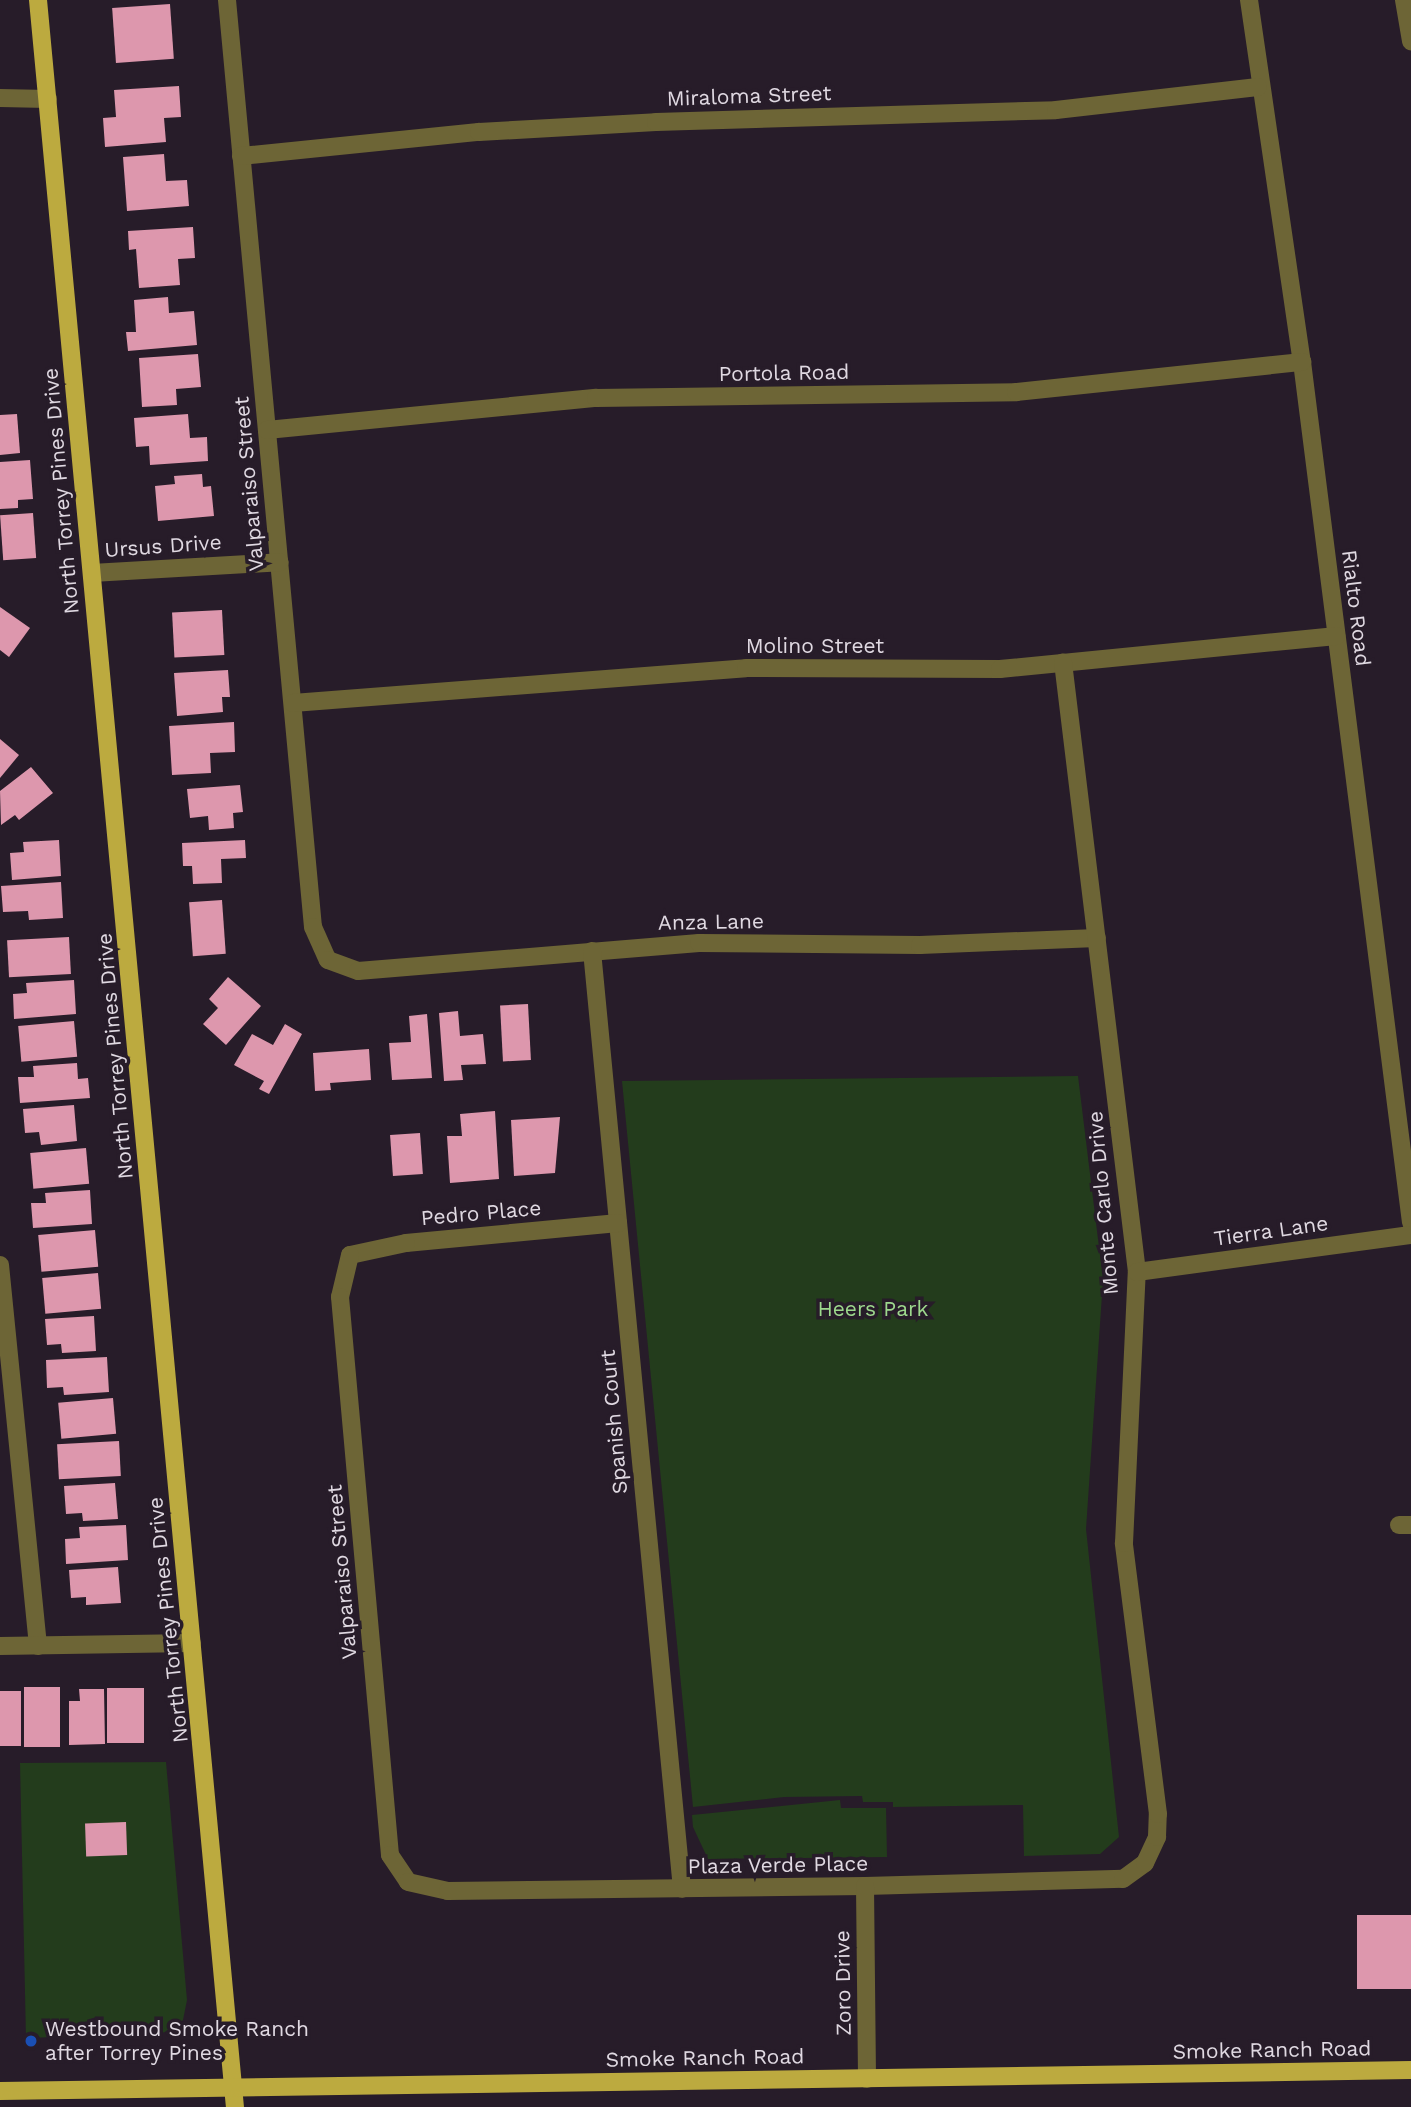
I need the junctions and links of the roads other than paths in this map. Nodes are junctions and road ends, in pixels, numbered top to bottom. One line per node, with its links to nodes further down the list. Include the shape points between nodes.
1 (38, 0): 8 (main road, North Torrey Pines Drive)
2 (227, 0): 9 (street, Valparaiso Street)
3 (1249, 0): 6 (street, Rialto Road)
4 (1404, 0): 5 (street)
5 (1411, 41)
6 (1258, 87): 9 (street, Miraloma Street, via 1056,110 602,125); 10 (street, Rialto Road)
7 (0, 98): 8 (street)
8 (48, 99): 13 (main road, North Torrey Pines Drive)
9 (242, 156): 11 (street, Valparaiso Street)
10 (1302, 362): 11 (street, Portola Road, via 1016,392 596,398); 14 (street, Rialto Road)
11 (267, 430): 12 (street, Valparaiso Street)
12 (279, 562): 13 (street, Ursus Drive); 16 (street, Valparaiso Street)
13 (92, 573): 26 (main road, North Torrey Pines Drive)
14 (1336, 635): 15 (street, Molino Street); 20 (street, Rialto Road)
15 (1063, 662): 16 (street, Molino Street, via 1000,669 746,668 592,676); 17 (street, Monte Carlo Drive)
16 (293, 703): 19 (street, Valparaiso Street, via 313,927)
17 (1097, 938): 18 (street, Anza Lane, via 920,945 699,943); 25 (street, Monte Carlo Drive)
18 (592, 951): 19 (street, Anza Lane, via 358,971); 21 (street, Spanish Court)
19 (328, 960)
20 (1411, 1222)
21 (618, 1223): 23 (street, Pedro Place, via 406,1243); 32 (street, Spanish Court)
22 (1411, 1235): 25 (street, Tierra Lane)
23 (350, 1255): 30 (street, Valparaiso Street, via 340,1297 386,1813 390,1855)
24 (0, 1265): 28 (street)
25 (1137, 1272): 29 (street, Monte Carlo Drive, via 1124,1543 1158,1814 1157,1837)
26 (192, 1643): 28 (street); 35 (main road, North Torrey Pines Drive)
27 (0, 1646): 28 (street)
28 (38, 1646)
29 (1145, 1863): 31 (street, Plaza Verde Place, via 1123,1879)
30 (408, 1882): 32 (street, Plaza Verde Place, via 448,1891)
31 (865, 1886): 32 (street, Plaza Verde Place); 34 (street, Zoro Drive)
32 (682, 1889)
33 (1411, 2070): 34 (main road, Smoke Ranch Road)
34 (867, 2079): 35 (main road, Smoke Ranch Road)
35 (234, 2087): 36 (main road, Smoke Ranch Road); 37 (main road, North Torrey Pines Drive)
36 (0, 2091)
37 (235, 2107)

